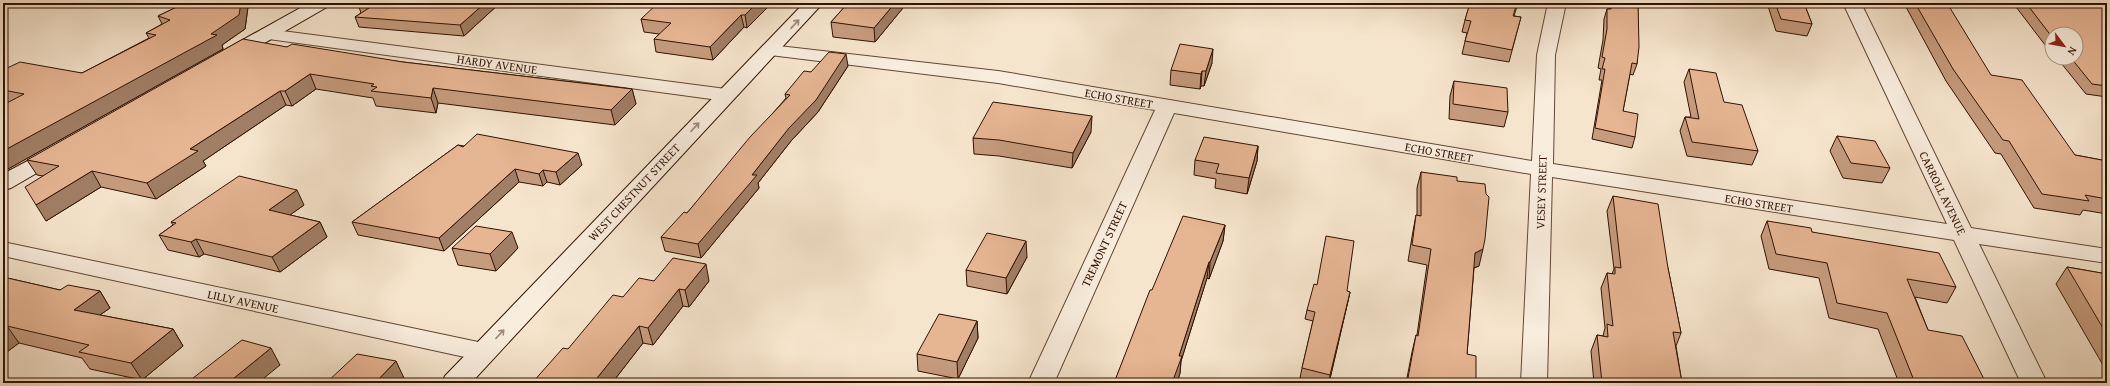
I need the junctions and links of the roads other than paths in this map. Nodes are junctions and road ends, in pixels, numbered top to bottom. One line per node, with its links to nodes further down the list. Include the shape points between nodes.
1 (320, 3): 5 (street)
2 (814, 3): 6 (street, WEST CHESTNUT STREET, one-way to 2)
3 (1557, 3): 11 (street, VESEY STREET, via 1546,56)
4 (1852, 3): 13 (street, CARROLL AVENUE)
5 (268, 34): 7 (street); 8 (street, HARDY AVENUE)
6 (770, 50): 8 (street, WEST CHESTNUT STREET); 9 (street, ECHO STREET, via 998,77)
7 (212, 65)
8 (726, 95): 16 (street, WEST CHESTNUT STREET, one-way to 8)
9 (1167, 106): 11 (street, ECHO STREET); 18 (street, TREMONT STREET)
10 (73, 144): 12 (street)
11 (1541, 169): 13 (street, ECHO STREET); 19 (street, VESEY STREET)
12 (3, 183)
13 (1963, 234): 15 (street, ECHO STREET); 20 (street, CARROLL AVENUE)
14 (3, 249): 16 (street, LILLY AVENUE)
15 (2107, 256)
16 (483, 352): 17 (street, WEST CHESTNUT STREET)
17 (455, 383)
18 (1041, 383)
19 (1534, 383)
20 (2034, 383)

